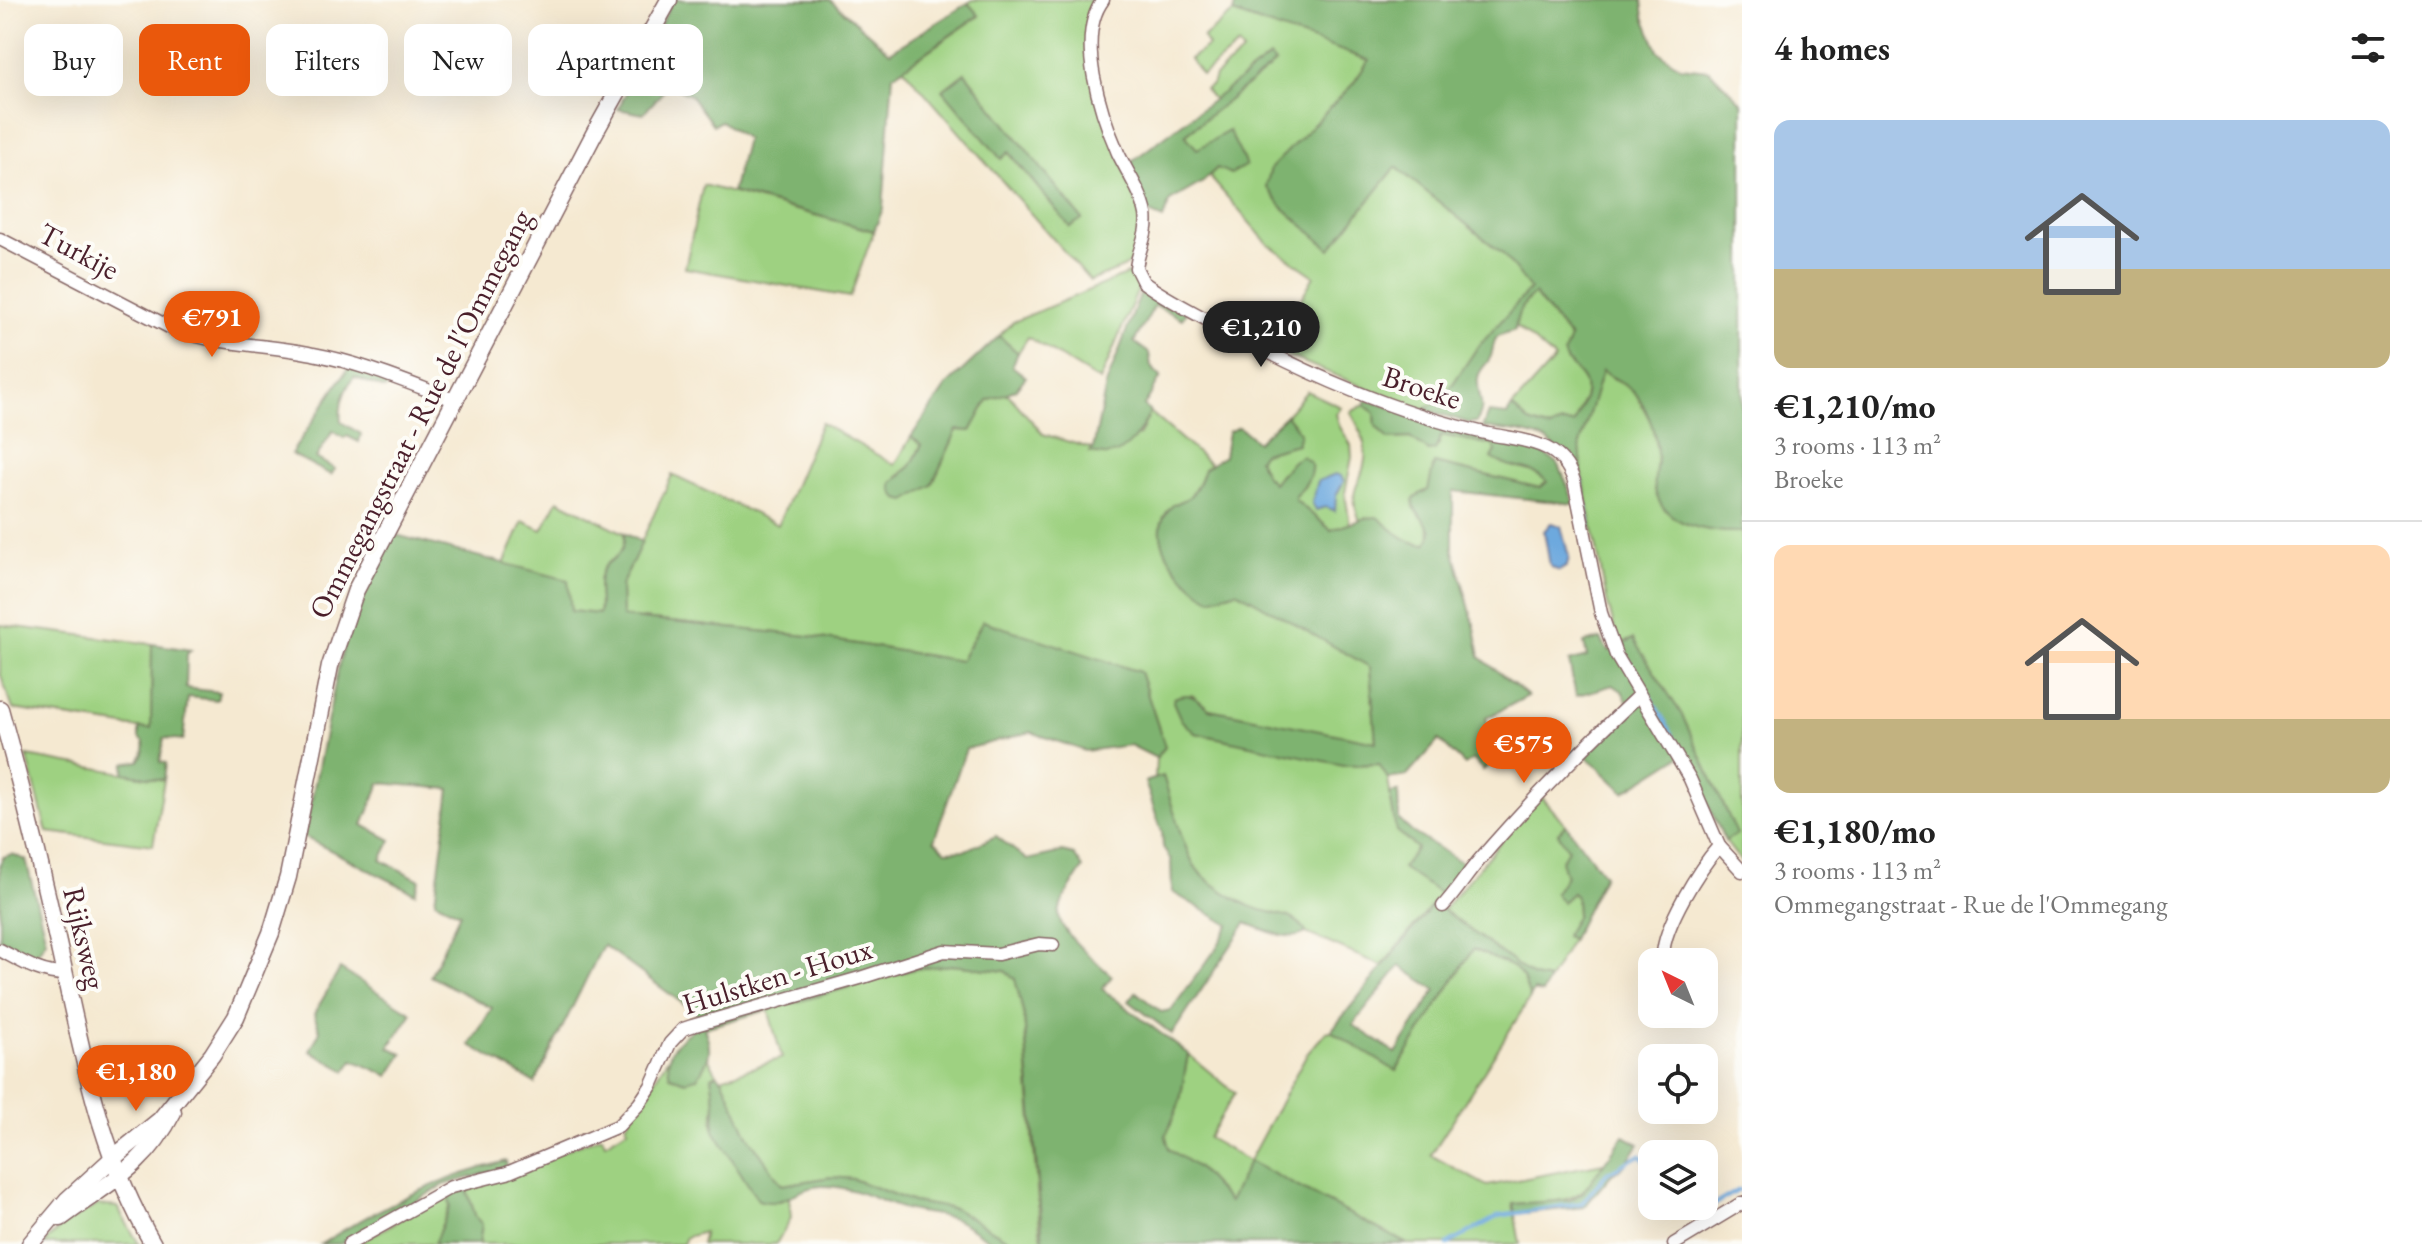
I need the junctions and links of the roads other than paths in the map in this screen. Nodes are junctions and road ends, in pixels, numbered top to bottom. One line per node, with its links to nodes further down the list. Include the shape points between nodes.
1 (669, 0): 4 (main road, Ommegangstraat - Rue de l'Ommegang)
2 (1103, 0): 5 (street, Broeke, via 1091,26 1092,56 1102,113 1145,210 1146,232 1136,268 1143,282 1281,360 1326,379 1394,407 1540,444 1558,455 1574,481 1608,634)
3 (0, 239): 4 (street, Turkije, via 203,340 324,356)
4 (454, 400): 14 (main road, Ommegangstraat - Rue de l'Ommegang, via 341,628 293,856 271,933 230,1026)
5 (1639, 695): 7 (street, Broeke, via 1690,779); 9 (street, via 1573,757)
6 (0, 709): 13 (main road, Rijksweg)
7 (1719, 846): 8 (street, Broeke); 11 (street, via 1701,866)
8 (1742, 871)
9 (1443, 906)
10 (1053, 945): 20 (street, Hulstken - Houx, via 998,954 944,951 683,1029 670,1043 639,1104 618,1126 507,1173 451,1187)
11 (1663, 948)
12 (0, 950): 13 (street, via 36,969)
13 (65, 974): 15 (main road, Rijksweg, via 103,1136)
14 (183, 1092): 15 (main road, Ommegangstraat - Rue de l'Ommegang, via 160,1120); 16 (main road, Ommegangstraat - Rue de l'Ommegang, via 161,1134)
15 (113, 1158): 16 (main road, Rijksweg); 18 (main road, Ommegangstraat - Rue de l'Ommegang)
16 (120, 1178): 18 (main road, Ommegangstraat - Rue de l'Ommegang); 19 (main road, Rijksweg)
17 (1742, 1203): 21 (street)
18 (33, 1240)
19 (153, 1244)
20 (349, 1244)
21 (1674, 1244)

